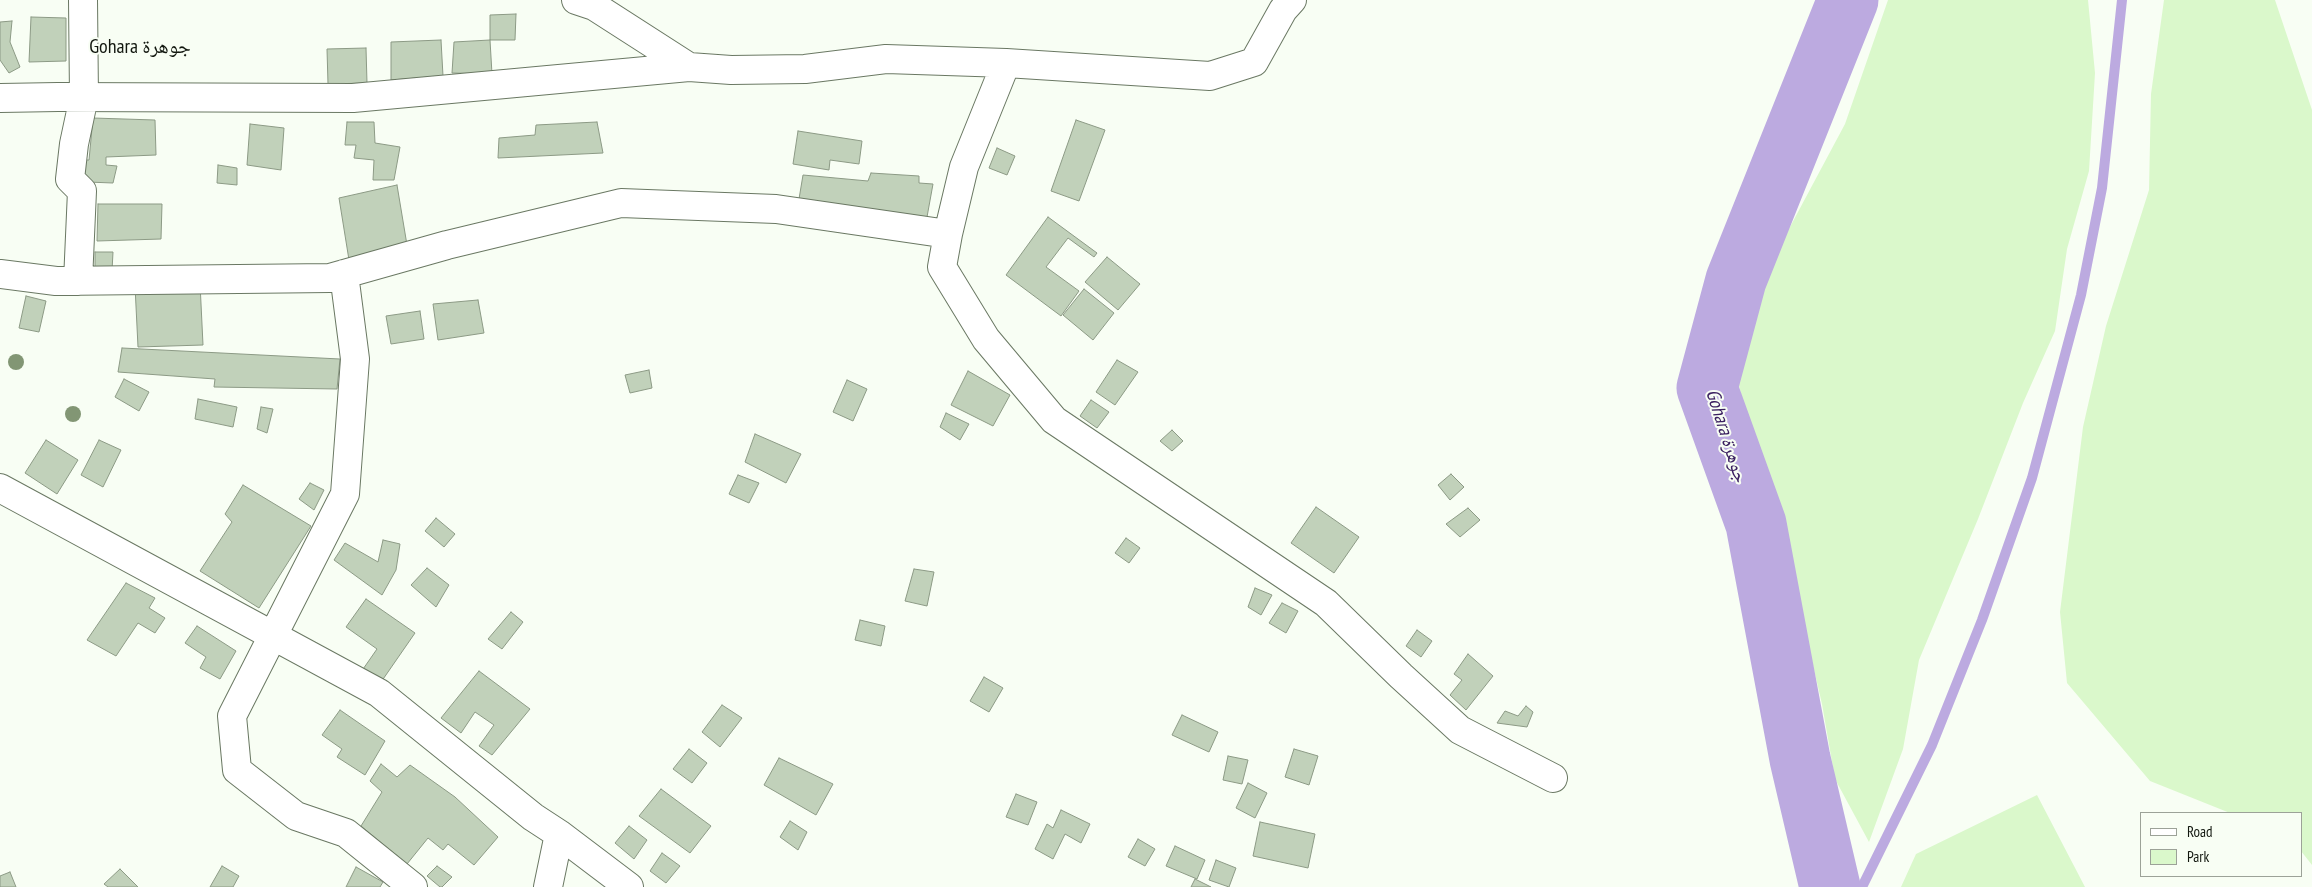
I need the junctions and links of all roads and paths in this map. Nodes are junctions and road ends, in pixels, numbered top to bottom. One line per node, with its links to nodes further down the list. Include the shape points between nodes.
1 (83, 0): 6 (street)
2 (576, 0): 5 (street, via 594,6)
3 (1292, 0): 4 (street, via 1254,62 1210,76)
4 (1006, 62): 5 (street, via 886,59 805,70); 8 (street, via 964,166)
5 (689, 67): 6 (street, via 353,98)
6 (84, 97): 7 (street); 11 (street, via 70,179 82,191)
7 (0, 98)
8 (948, 234): 10 (street, via 776,209 621,203 447,245); 14 (street, via 942,267 986,339 1054,420 1326,602 1460,730)
9 (0, 274): 11 (street)
10 (344, 274): 11 (street, via 330,278); 13 (street, via 355,359 345,494)
11 (78, 281)
12 (0, 488): 13 (street)
13 (273, 636): 15 (street, via 379,693 533,817); 16 (street, via 232,716 237,770 296,816 346,832)
14 (1553, 778)
15 (559, 834): 17 (street); 18 (street)
16 (413, 887)
17 (548, 887)
18 (629, 887)

